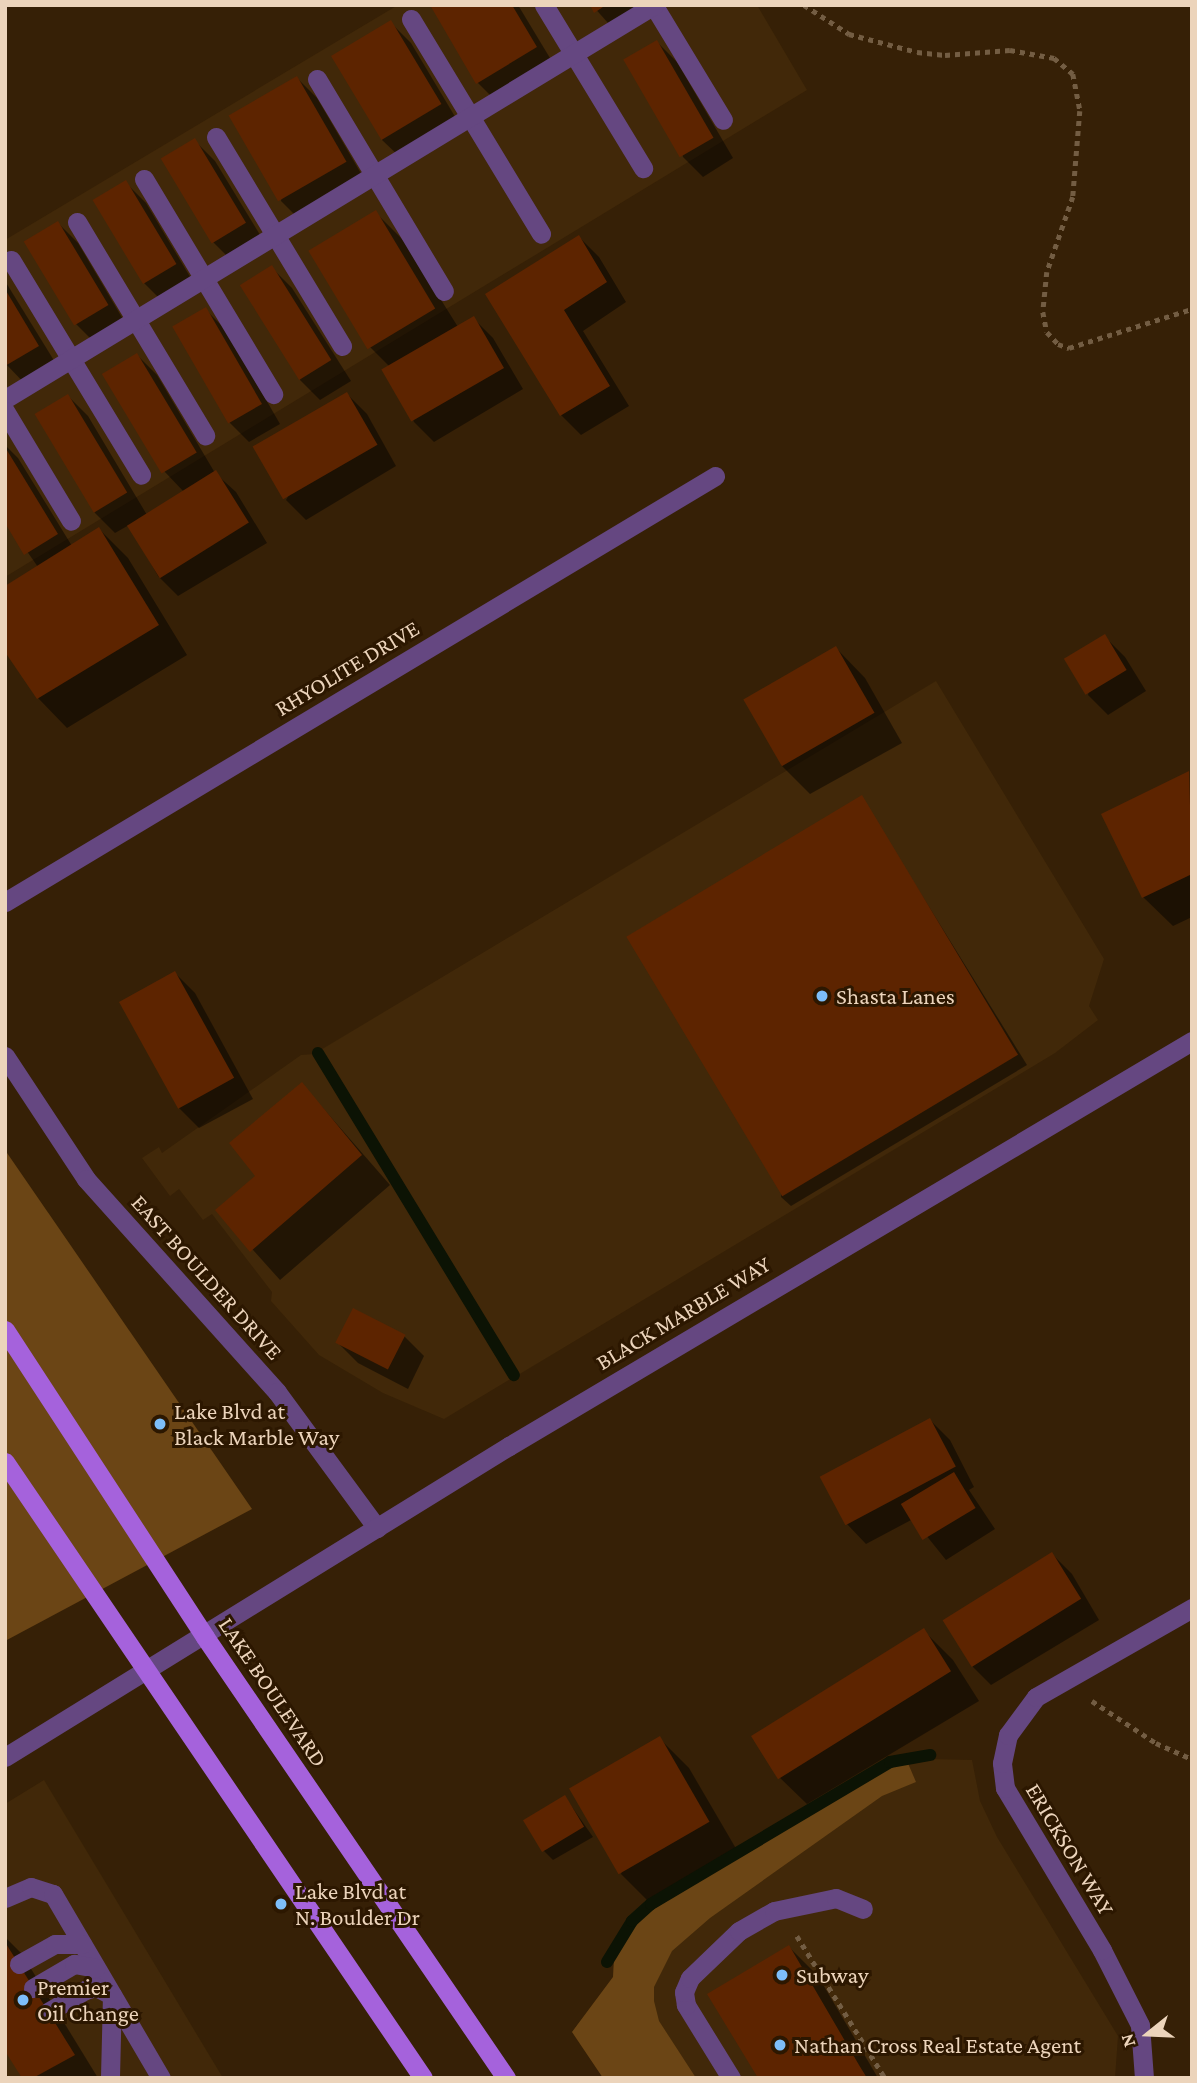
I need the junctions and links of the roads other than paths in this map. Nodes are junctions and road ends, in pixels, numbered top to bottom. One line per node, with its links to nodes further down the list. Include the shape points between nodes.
1 (544, 5): 4 (street)
2 (654, 5): 4 (street); 7 (street)
3 (411, 19): 6 (street)
4 (573, 55): 6 (street); 9 (street)
5 (317, 79): 10 (street)
6 (470, 117): 10 (street); 13 (street)
7 (723, 120)
8 (216, 137): 14 (street)
9 (643, 169)
10 (374, 175): 14 (street); 17 (street)
11 (144, 179): 16 (street)
12 (76, 222): 18 (street)
13 (541, 234)
14 (275, 236): 16 (street); 19 (street)
15 (11, 260): 20 (street)
16 (204, 279): 18 (street); 21 (street)
17 (444, 291)
18 (135, 320): 20 (street); 24 (street)
19 (342, 346)
20 (71, 359): 22 (street); 25 (street)
21 (273, 394)
22 (5, 399)
23 (5, 411): 27 (street)
24 (205, 435)
25 (141, 475)
26 (715, 476): 28 (street, RHYOLITE DRIVE)
27 (71, 521)
28 (5, 902)
29 (1192, 1041): 33 (street, BLACK MARBLE WAY)
30 (5, 1056): 33 (street, EAST BOULDER DRIVE, via 86,1179 277,1392)
31 (5, 1330): 35 (main road, LAKE BOULEVARD)
32 (5, 1462): 36 (main road)
33 (377, 1528): 35 (street, BLACK MARBLE WAY)
34 (1192, 1608): 51 (street, ERICKSON WAY, via 1036,1697 1016,1721 1004,1749 1005,1788 1140,2025)
35 (205, 1637): 36 (street, BLACK MARBLE WAY); 49 (main road, LAKE BOULEVARD)
36 (145, 1674): 37 (street, BLACK MARBLE WAY); 48 (main road)
37 (5, 1757)
38 (5, 1898): 40 (street, via 31,1887 53,1894)
39 (863, 1909): 50 (street, via 836,1898 774,1911 738,1931 690,1978 684,1992 686,2005)
40 (82, 1944): 41 (street, via 55,1944); 42 (street)
41 (19, 1964)
42 (96, 1968): 43 (street, via 74,1964); 44 (street)
43 (33, 1988)
44 (112, 1995): 45 (street, via 96,1987); 46 (street); 47 (street)
45 (48, 2011)
46 (110, 2078)
47 (161, 2078)
48 (423, 2078)
49 (506, 2078)
50 (731, 2078)
51 (1144, 2078)

